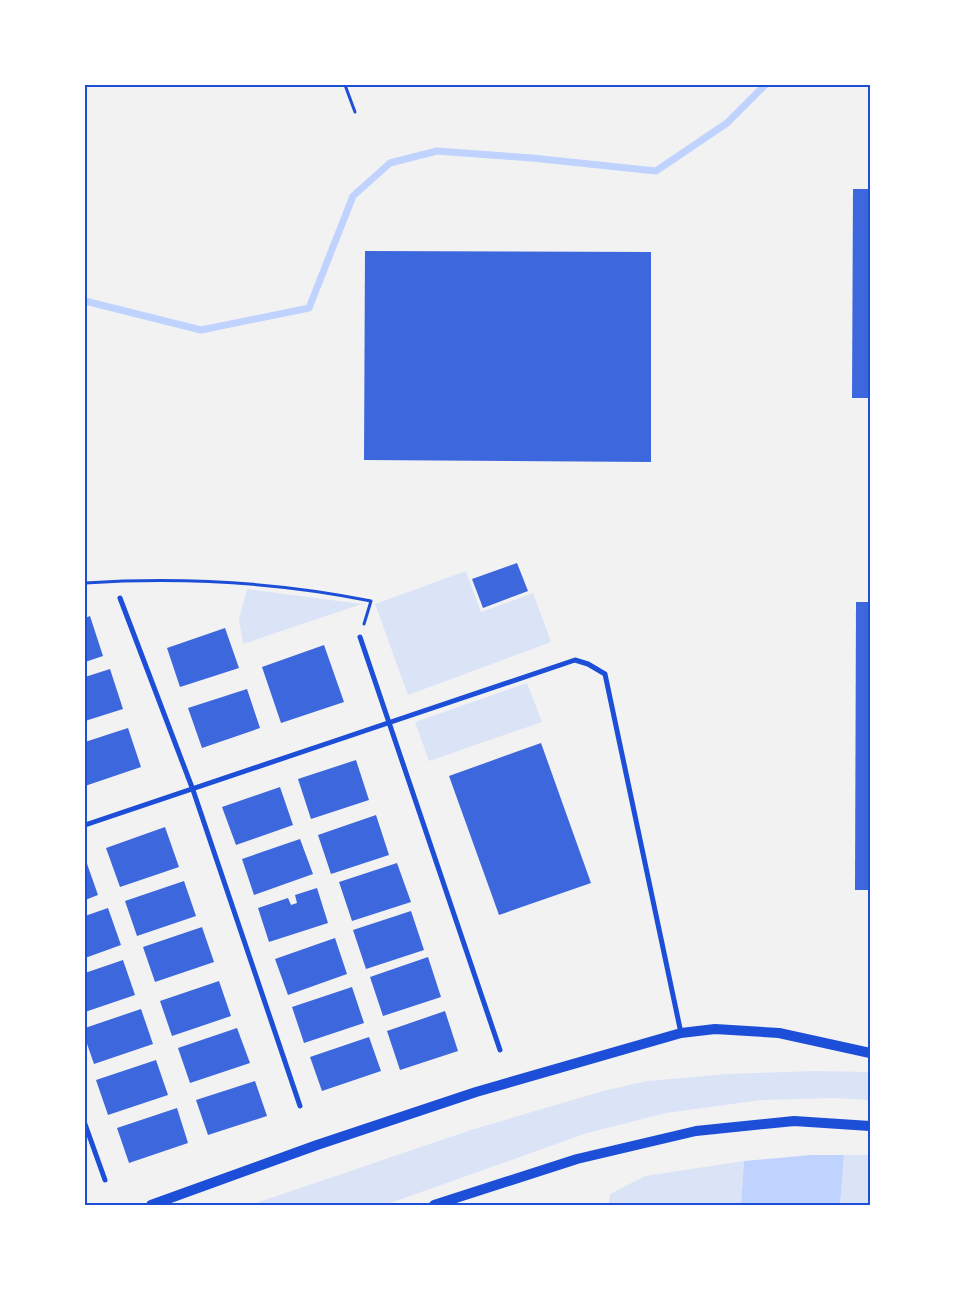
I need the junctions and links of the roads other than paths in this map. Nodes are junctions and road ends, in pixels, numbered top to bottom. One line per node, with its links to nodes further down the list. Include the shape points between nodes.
1 (120, 598): 4 (street)
2 (360, 637): 3 (street)
3 (389, 722): 4 (street); 6 (street, via 575,660 604,674); 7 (street)
4 (193, 790): 5 (street); 9 (street)
5 (85, 825)
6 (681, 1032): 8 (main road, via 716,1029 779,1033); 13 (main road, via 476,1092)
7 (500, 1050)
8 (870, 1052)
9 (300, 1106)
10 (85, 1124): 12 (street)
11 (870, 1126): 14 (main road, via 794,1121 696,1131 578,1160)
12 (105, 1180)
13 (151, 1205)
14 (434, 1205)

